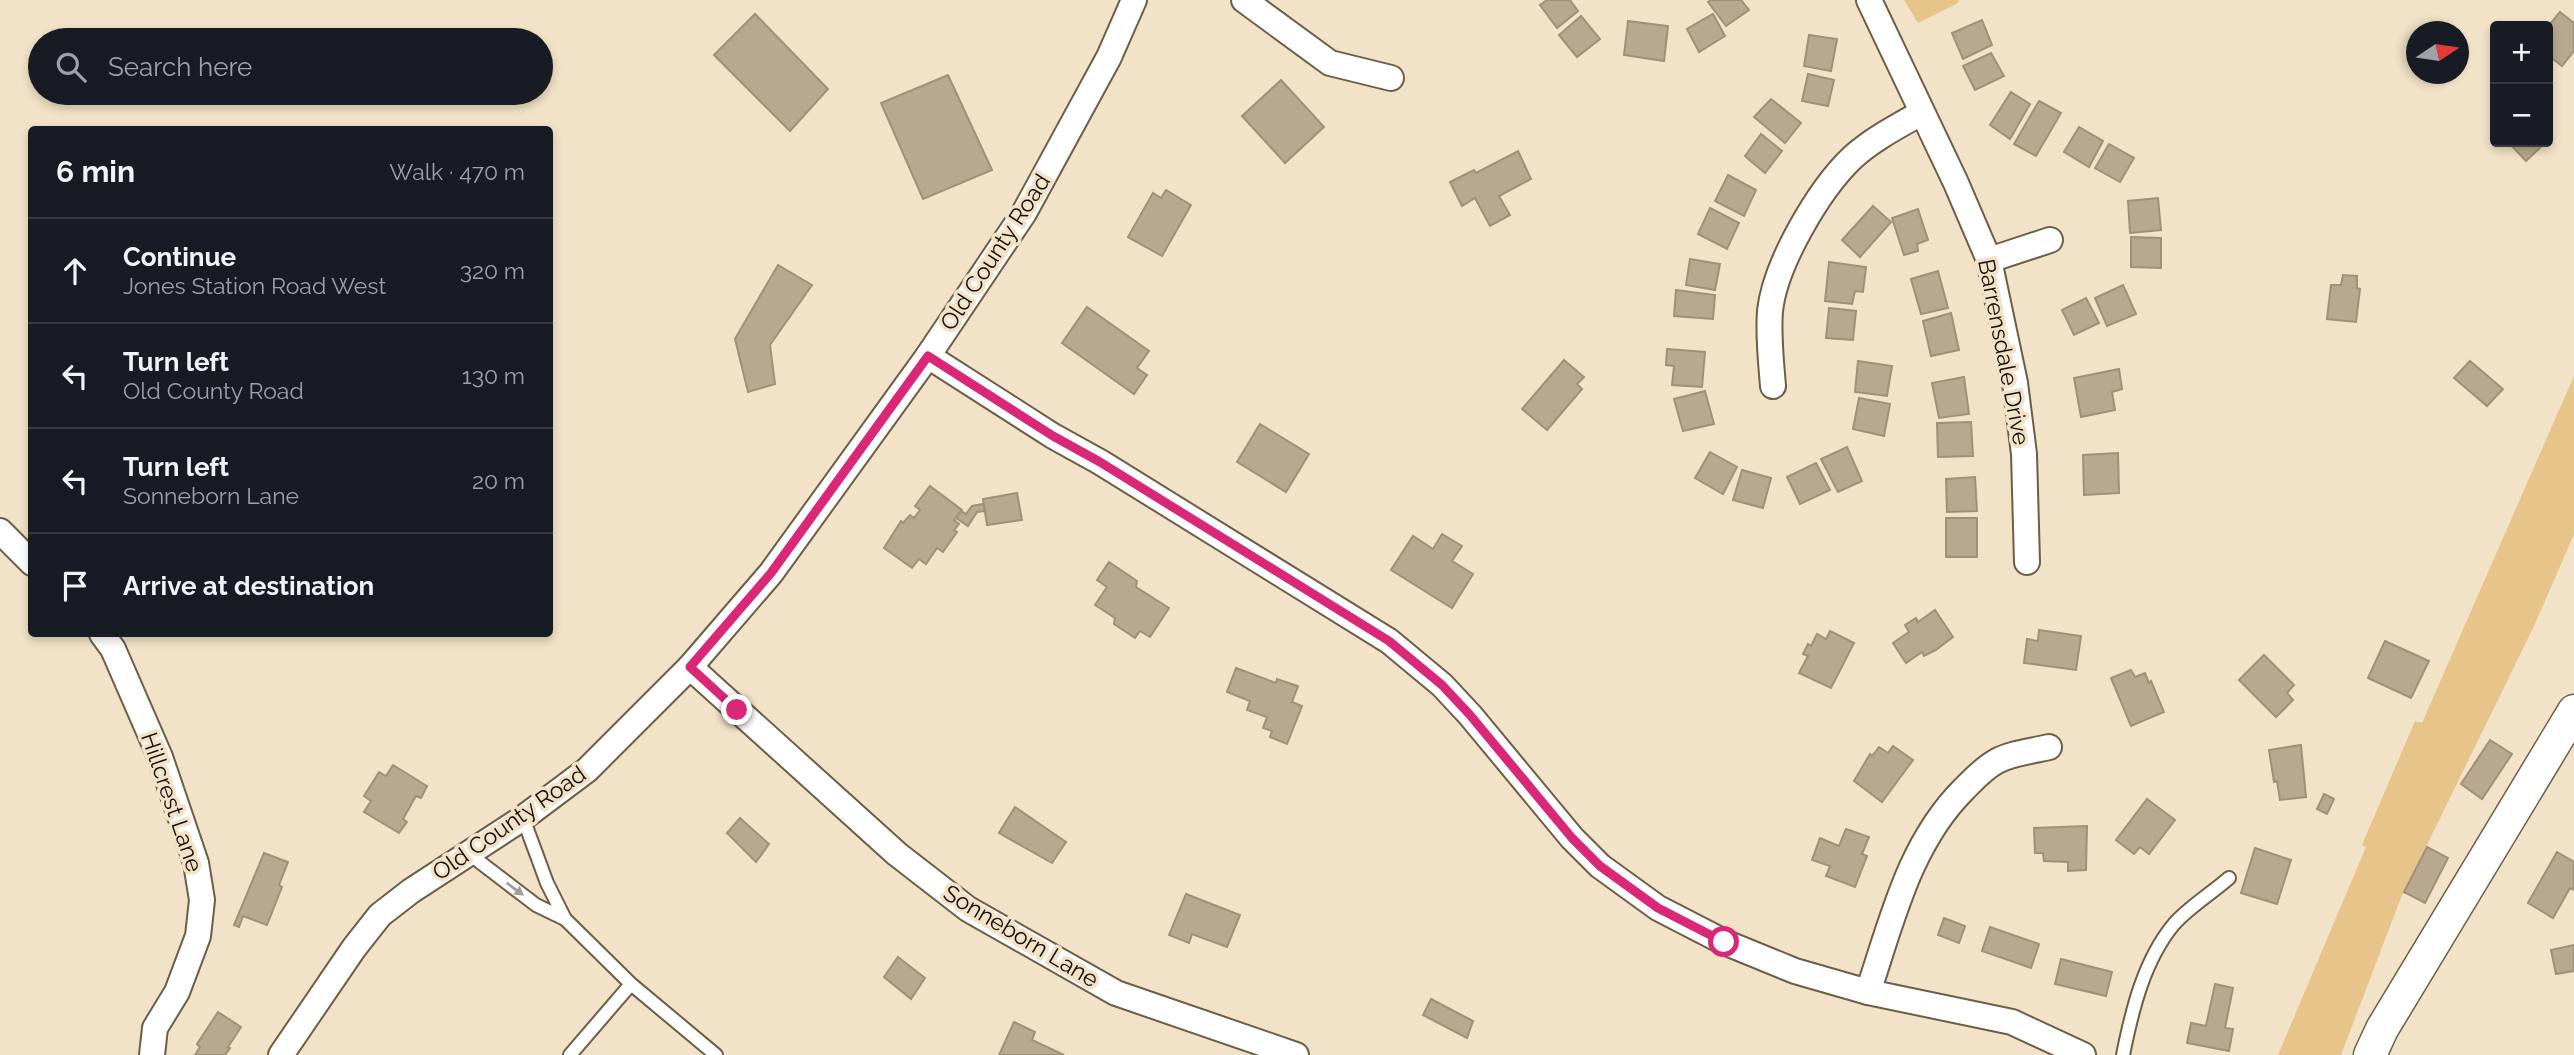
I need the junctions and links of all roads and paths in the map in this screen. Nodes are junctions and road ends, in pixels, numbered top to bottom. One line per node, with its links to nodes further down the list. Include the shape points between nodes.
1 (1134, 0): 8 (street, Old County Road, via 1109,57 1024,213)
2 (1244, 0): 4 (street, via 1330,62)
3 (1869, 0): 5 (street, Barrensdale Drive)
4 (1391, 78)
5 (1921, 113): 7 (street, Barrensdale Drive); 9 (street, via 1853,157 1792,243 1771,309)
6 (2050, 240): 7 (street)
7 (1989, 260): 12 (street, Barrensdale Drive, via 2015,383 2024,454)
8 (928, 356): 14 (street, Old County Road, via 771,573); 22 (street, via 1389,641 1442,685 1600,866 1658,908 1795,971)
9 (1773, 386)
10 (0, 531): 11 (street)
11 (28, 559)
12 (2027, 562)
13 (104, 637): 23 (street, Hillcrest Lane, via 160,757 196,863 202,900 198,936 177,992 155,1028)
14 (690, 667): 17 (street, Old County Road, via 587,769); 27 (street, Sonneborn Lane, via 897,854 968,909 1116,993)
15 (2574, 711): 30 (street)
16 (2049, 747): 22 (street, via 1999,760 1955,798 1924,840 1895,906)
17 (523, 818): 18 (street, Old County Road); 20 (lane)
18 (468, 853): 20 (lane, one-way to 20, via 537,905); 24 (street, Old County Road, via 380,915)
19 (2229, 878): 29 (lane, via 2175,922 2158,947 2134,1005)
20 (565, 919): 21 (lane)
21 (631, 984): 25 (lane); 26 (lane)
22 (1868, 992): 28 (street, via 2012,1022)
23 (152, 1055)
24 (281, 1055)
25 (570, 1055)
26 (716, 1055)
27 (1296, 1055)
28 (2083, 1055)
29 (2123, 1055)
30 (2370, 1055)

